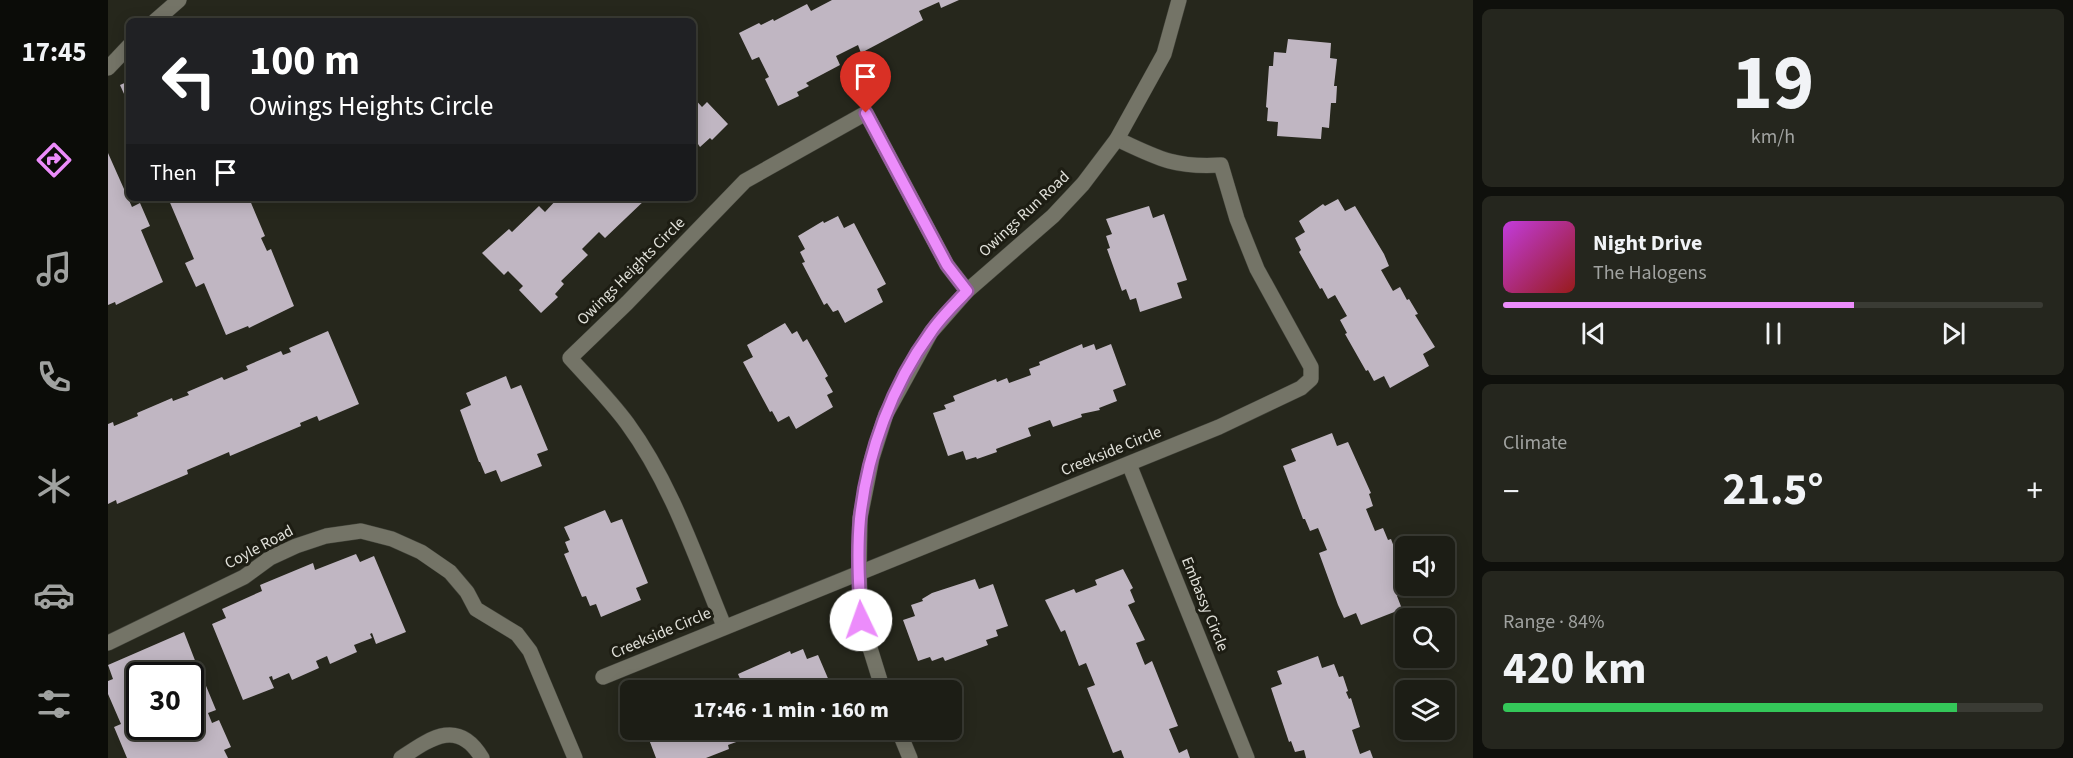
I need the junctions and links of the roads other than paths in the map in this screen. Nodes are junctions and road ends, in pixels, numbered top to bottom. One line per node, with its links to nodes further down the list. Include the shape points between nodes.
1 (179, 0): 3 (street)
2 (1179, 0): 6 (street, Owings Run Road, via 1164,54)
3 (158, 18)
4 (126, 49): 5 (street)
5 (108, 68)
6 (1117, 139): 7 (street, Owings Run Road, via 1053,216); 8 (street, Creekside Circle, via 1159,159 1193,167 1221,165 1257,269 1311,368 1311,379 1301,388)
7 (967, 291): 9 (street, Owings Run Road, via 931,332 886,414 860,518); 10 (street, Owings Heights Circle, via 947,265 866,113 745,180 570,358 627,423 650,460 672,501)
8 (1129, 464): 9 (street, Creekside Circle); 19 (street, Embassy Circle)
9 (859, 573): 10 (street, Creekside Circle); 13 (street, Owings Run Road, via 861,620)
10 (724, 626): 12 (street, Creekside Circle)
11 (108, 643): 17 (street, Coyle Road, via 244,577 270,558 296,546 361,531 392,539 431,559 450,572 476,609 517,634 534,660)
12 (603, 677)
13 (880, 680)
14 (903, 740): 18 (street)
15 (401, 758): 16 (street, via 429,739 450,734 470,743)
16 (482, 758)
17 (575, 758)
18 (910, 758)
19 (1246, 758)

